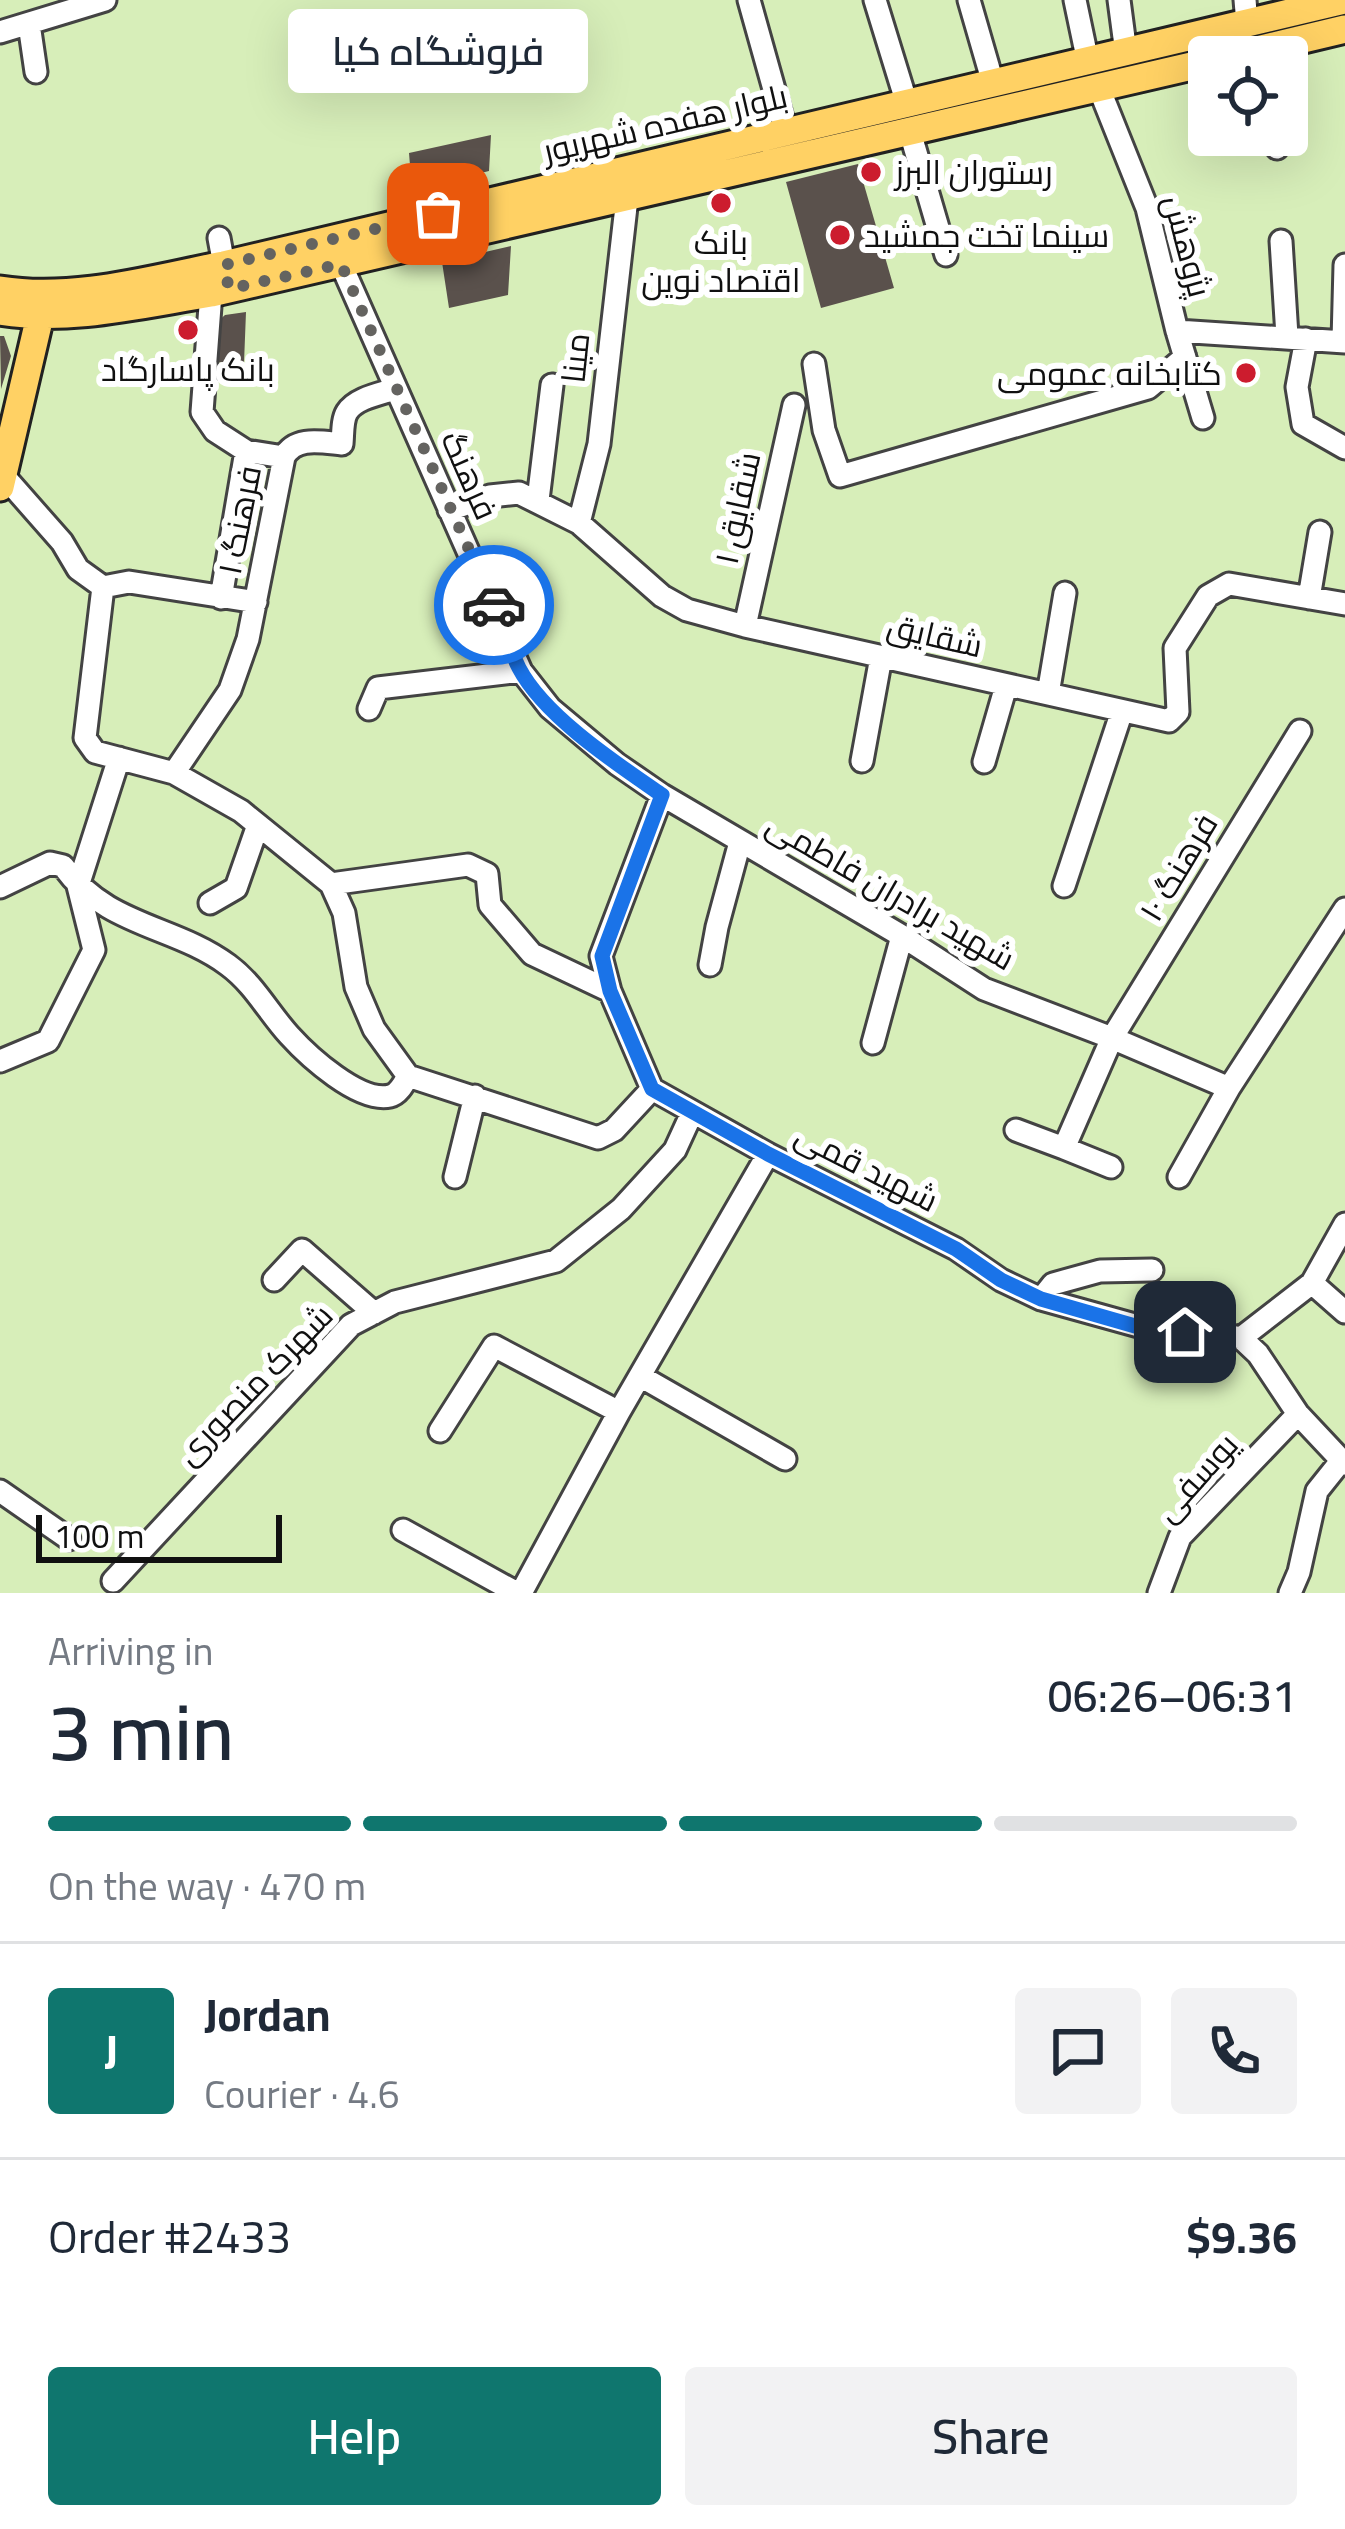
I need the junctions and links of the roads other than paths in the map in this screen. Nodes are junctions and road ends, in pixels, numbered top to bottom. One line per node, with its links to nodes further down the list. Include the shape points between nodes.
1 (105, 0): 9 (street)
2 (749, 0): 19 (street)
3 (875, 0): 18 (street)
4 (969, 0): 17 (street)
5 (1076, 0): 16 (street, پژوهش)
6 (1119, 0): 13 (street)
7 (1344, 0): 8 (main road, بلوار هفده شهریور)
8 (1246, 12): 13 (main road, بلوار هفده شهریور)
9 (29, 24): 11 (street); 15 (street)
10 (1345, 28): 12 (main road)
11 (0, 32)
12 (1308, 39)
13 (1126, 52): 16 (main road, بلوار هفده شهریور)
14 (1188, 64): 16 (main road, بلوار هفده شهریور)
15 (36, 72)
16 (1094, 75): 17 (main road, بلوار هفده شهریور); 18 (main road, بلوار هفده شهریور); 29 (street, پژوهش, via 1147,208)
17 (993, 83): 18 (main road, بلوار هفده شهریور)
18 (908, 118): 19 (main road, بلوار هفده شهریور); 20 (main road, بلوار هفده شهریور); 22 (street)
19 (786, 132): 25 (main road, بلوار هفده شهریور)
20 (627, 198): 23 (main road, بلوار هفده شهریور); 44 (street, مینا, via 599,444)
21 (1281, 241): 30 (street)
22 (946, 255)
23 (341, 264): 25 (main road, بلوار هفده شهریور); 35 (street, فرهنگ)
24 (1345, 265): 31 (street)
25 (221, 271): 26 (main road, بلوار هفده شهریور, via 45,294); 28 (main road, بلوار هفده شهریور, via 91,312); 39 (street, via 202,412)
26 (0, 290)
27 (0, 311): 28 (main road, بلوار هفده شهریور)
28 (40, 316): 41 (main road)
29 (1177, 331): 30 (street, پژوهش); 32 (street)
30 (1296, 337): 31 (street, پژوهش); 38 (street, via 1303,424)
31 (1344, 342)
32 (1185, 357): 33 (street, via 1148,388 840,476); 37 (street)
33 (814, 364)
34 (552, 385): 42 (street)
35 (395, 389): 40 (street, فرهنگ ۱, via 348,409 342,444 299,442); 43 (street, فرهنگ)
36 (794, 405): 52 (street, شقایق ۱)
37 (1203, 418)
38 (1345, 448)
39 (247, 451): 40 (street); 48 (street)
40 (284, 457): 50 (street, فرهنگ ۱)
41 (2, 481): 46 (street)
42 (538, 500): 43 (street, شقایق, via 505,494); 44 (street, شقایق)
43 (449, 510): 54 (street, فرهنگ)
44 (579, 524): 52 (street, شقایق, via 662,596)
45 (1321, 532): 49 (street)
46 (103, 587): 48 (street, via 129,582); 60 (street, via 85,738 95,752)
47 (1065, 593): 56 (street)
48 (221, 598): 50 (street)
49 (1310, 598): 51 (street, شقایق); 58 (street, شقایق, via 1228,584 1208,596 1175,648 1178,712 1169,721)
50 (256, 602): 63 (street, فرهنگ ۱, via 230,690)
51 (1345, 604)
52 (745, 626): 53 (street, شقایق)
53 (881, 657): 55 (street, شقایق); 61 (street)
54 (520, 671): 57 (street, via 378,688); 64 (street, فرهنگ, via 550,708)
55 (1006, 686): 56 (street, شقایق); 62 (street)
56 (1048, 694): 58 (street, شقایق)
57 (369, 709)
58 (1122, 711): 69 (street)
59 (1300, 731): 76 (street, فرهنگ ۱۰)
60 (118, 758): 63 (street); 68 (street)
61 (862, 761)
62 (984, 762)
63 (174, 773): 65 (street)
64 (662, 795): 66 (street, شهید برادران فاطمی); 75 (street, via 602,956)
65 (258, 825): 67 (street); 71 (street, via 236,888)
66 (740, 842): 73 (street, شهید برادران فاطمی); 74 (street)
67 (331, 884): 75 (street, via 468,865 488,874 490,905 532,954); 79 (street, via 356,988)
68 (78, 886): 70 (street, via 50,863); 78 (street, via 94,950 48,1041); 79 (street, via 229,966 346,1084 389,1096)
69 (1064, 886)
70 (2, 891)
71 (210, 902)
72 (1345, 909): 80 (street)
73 (902, 936): 76 (street, شهید برادران فاطمی, via 984,989); 77 (street)
74 (710, 965)
75 (610, 991): 81 (street)
76 (1112, 1038): 80 (street, شهید برادران فاطمی); 85 (street, فرهنگ ۱۰)
77 (873, 1043)
78 (0, 1061)
79 (408, 1076): 82 (street)
80 (1229, 1088): 89 (street)
81 (652, 1089): 82 (street, via 598,1138); 83 (street, شهید قمی)
82 (475, 1096): 88 (street)
83 (692, 1114): 86 (street, شهید قمی); 96 (street, شهرک منصوری, via 675,1150 621,1209 556,1261)
84 (1016, 1130): 85 (street)
85 (1064, 1148): 87 (street)
86 (768, 1154): 94 (street, شهید قمی); 98 (street)
87 (1111, 1167)
88 (455, 1177)
89 (1179, 1177)
90 (1345, 1225): 93 (street)
91 (1153, 1270): 94 (street, via 1100,1270 1053,1284)
92 (274, 1280): 96 (street, via 302,1250)
93 (1312, 1283): 95 (street); 97 (street)
94 (1041, 1299): 97 (street, شهید قمی, via 1142,1328)
95 (1345, 1312)
96 (374, 1313): 107 (street, شهرک منصوری, via 351,1325)
97 (1241, 1338): 100 (street)
98 (640, 1376): 99 (street); 102 (street)
99 (619, 1412): 101 (street, via 494,1346); 108 (street)
100 (1298, 1414): 103 (street); 109 (street, یوسفی, via 1180,1537)
101 (440, 1430)
102 (785, 1460)
103 (1343, 1462): 110 (street, via 1317,1491)
104 (0, 1491): 106 (street)
105 (404, 1530): 108 (street)
106 (69, 1539)
107 (112, 1580)
108 (519, 1593)
109 (1159, 1593)
110 (1290, 1593)

